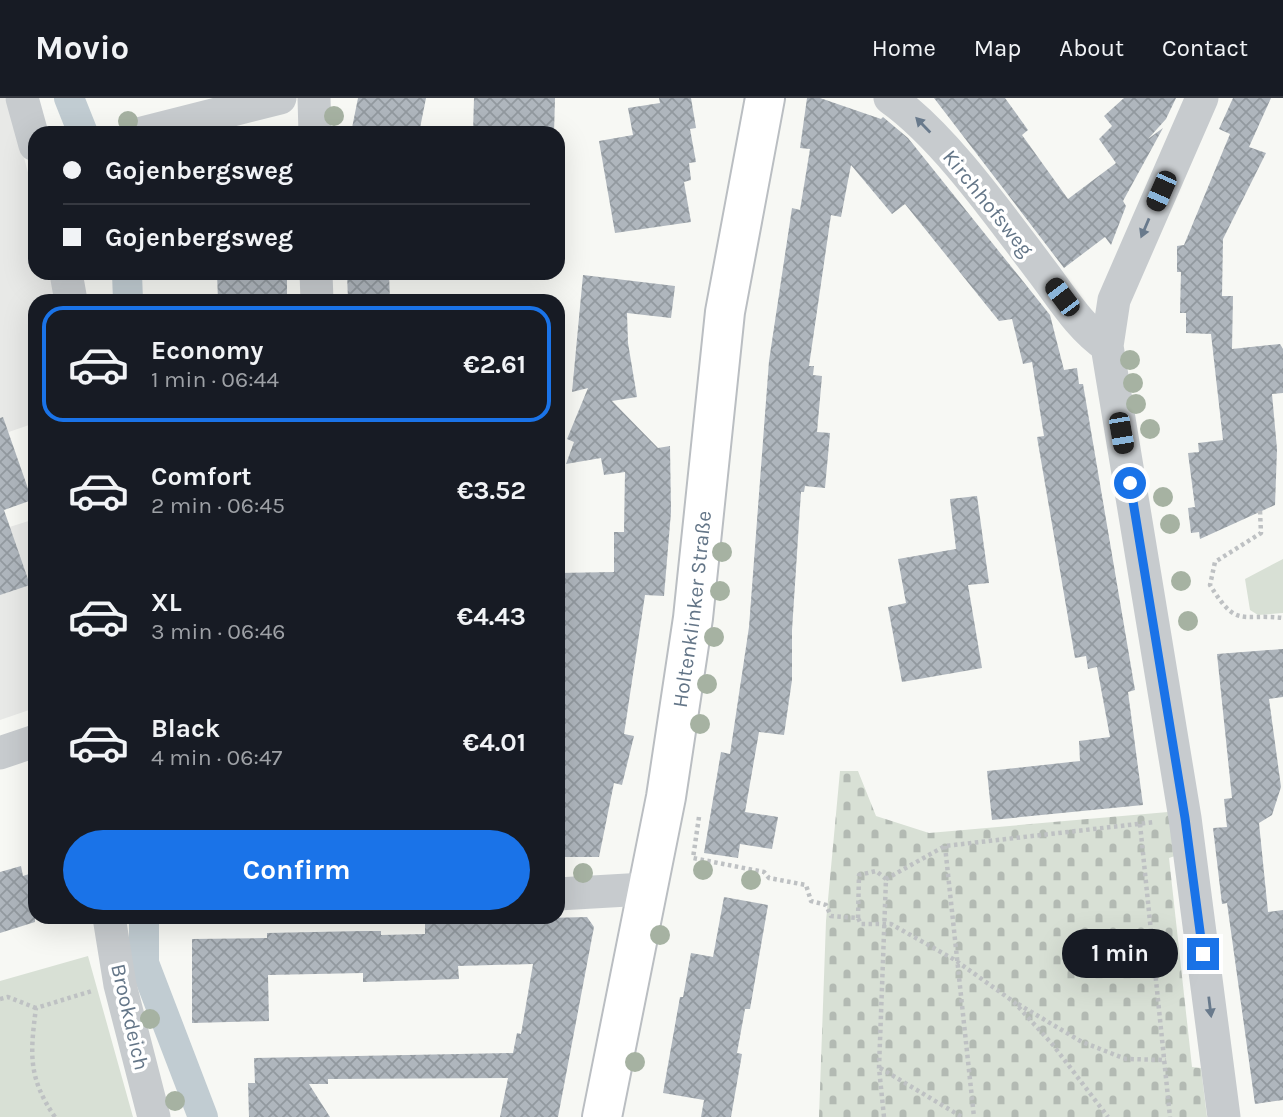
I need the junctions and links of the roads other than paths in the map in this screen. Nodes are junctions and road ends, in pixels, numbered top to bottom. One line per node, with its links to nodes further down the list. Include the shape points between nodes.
1 (22, 98): 7 (street)
2 (280, 98): 8 (street)
3 (314, 98): 9 (street)
4 (765, 98): 13 (main road, Holtenklinker Straße, via 725,312 693,618 666,797)
5 (890, 98): 10 (street, Kirchhofsweg, one-way to 5, via 1078,320 934,137)
6 (1202, 98): 10 (street, one-way to 10, via 1114,300)
7 (30, 126)
8 (170, 126)
9 (315, 126)
10 (1107, 345): 18 (street, one-way to 18, via 1185,818)
11 (28, 743): 12 (street)
12 (0, 753)
13 (645, 888): 14 (street); 17 (main road, Holtenklinker Straße)
14 (565, 894)
15 (109, 924): 16 (street, Brookdeich)
16 (154, 1117)
17 (602, 1117)
18 (1224, 1117)

